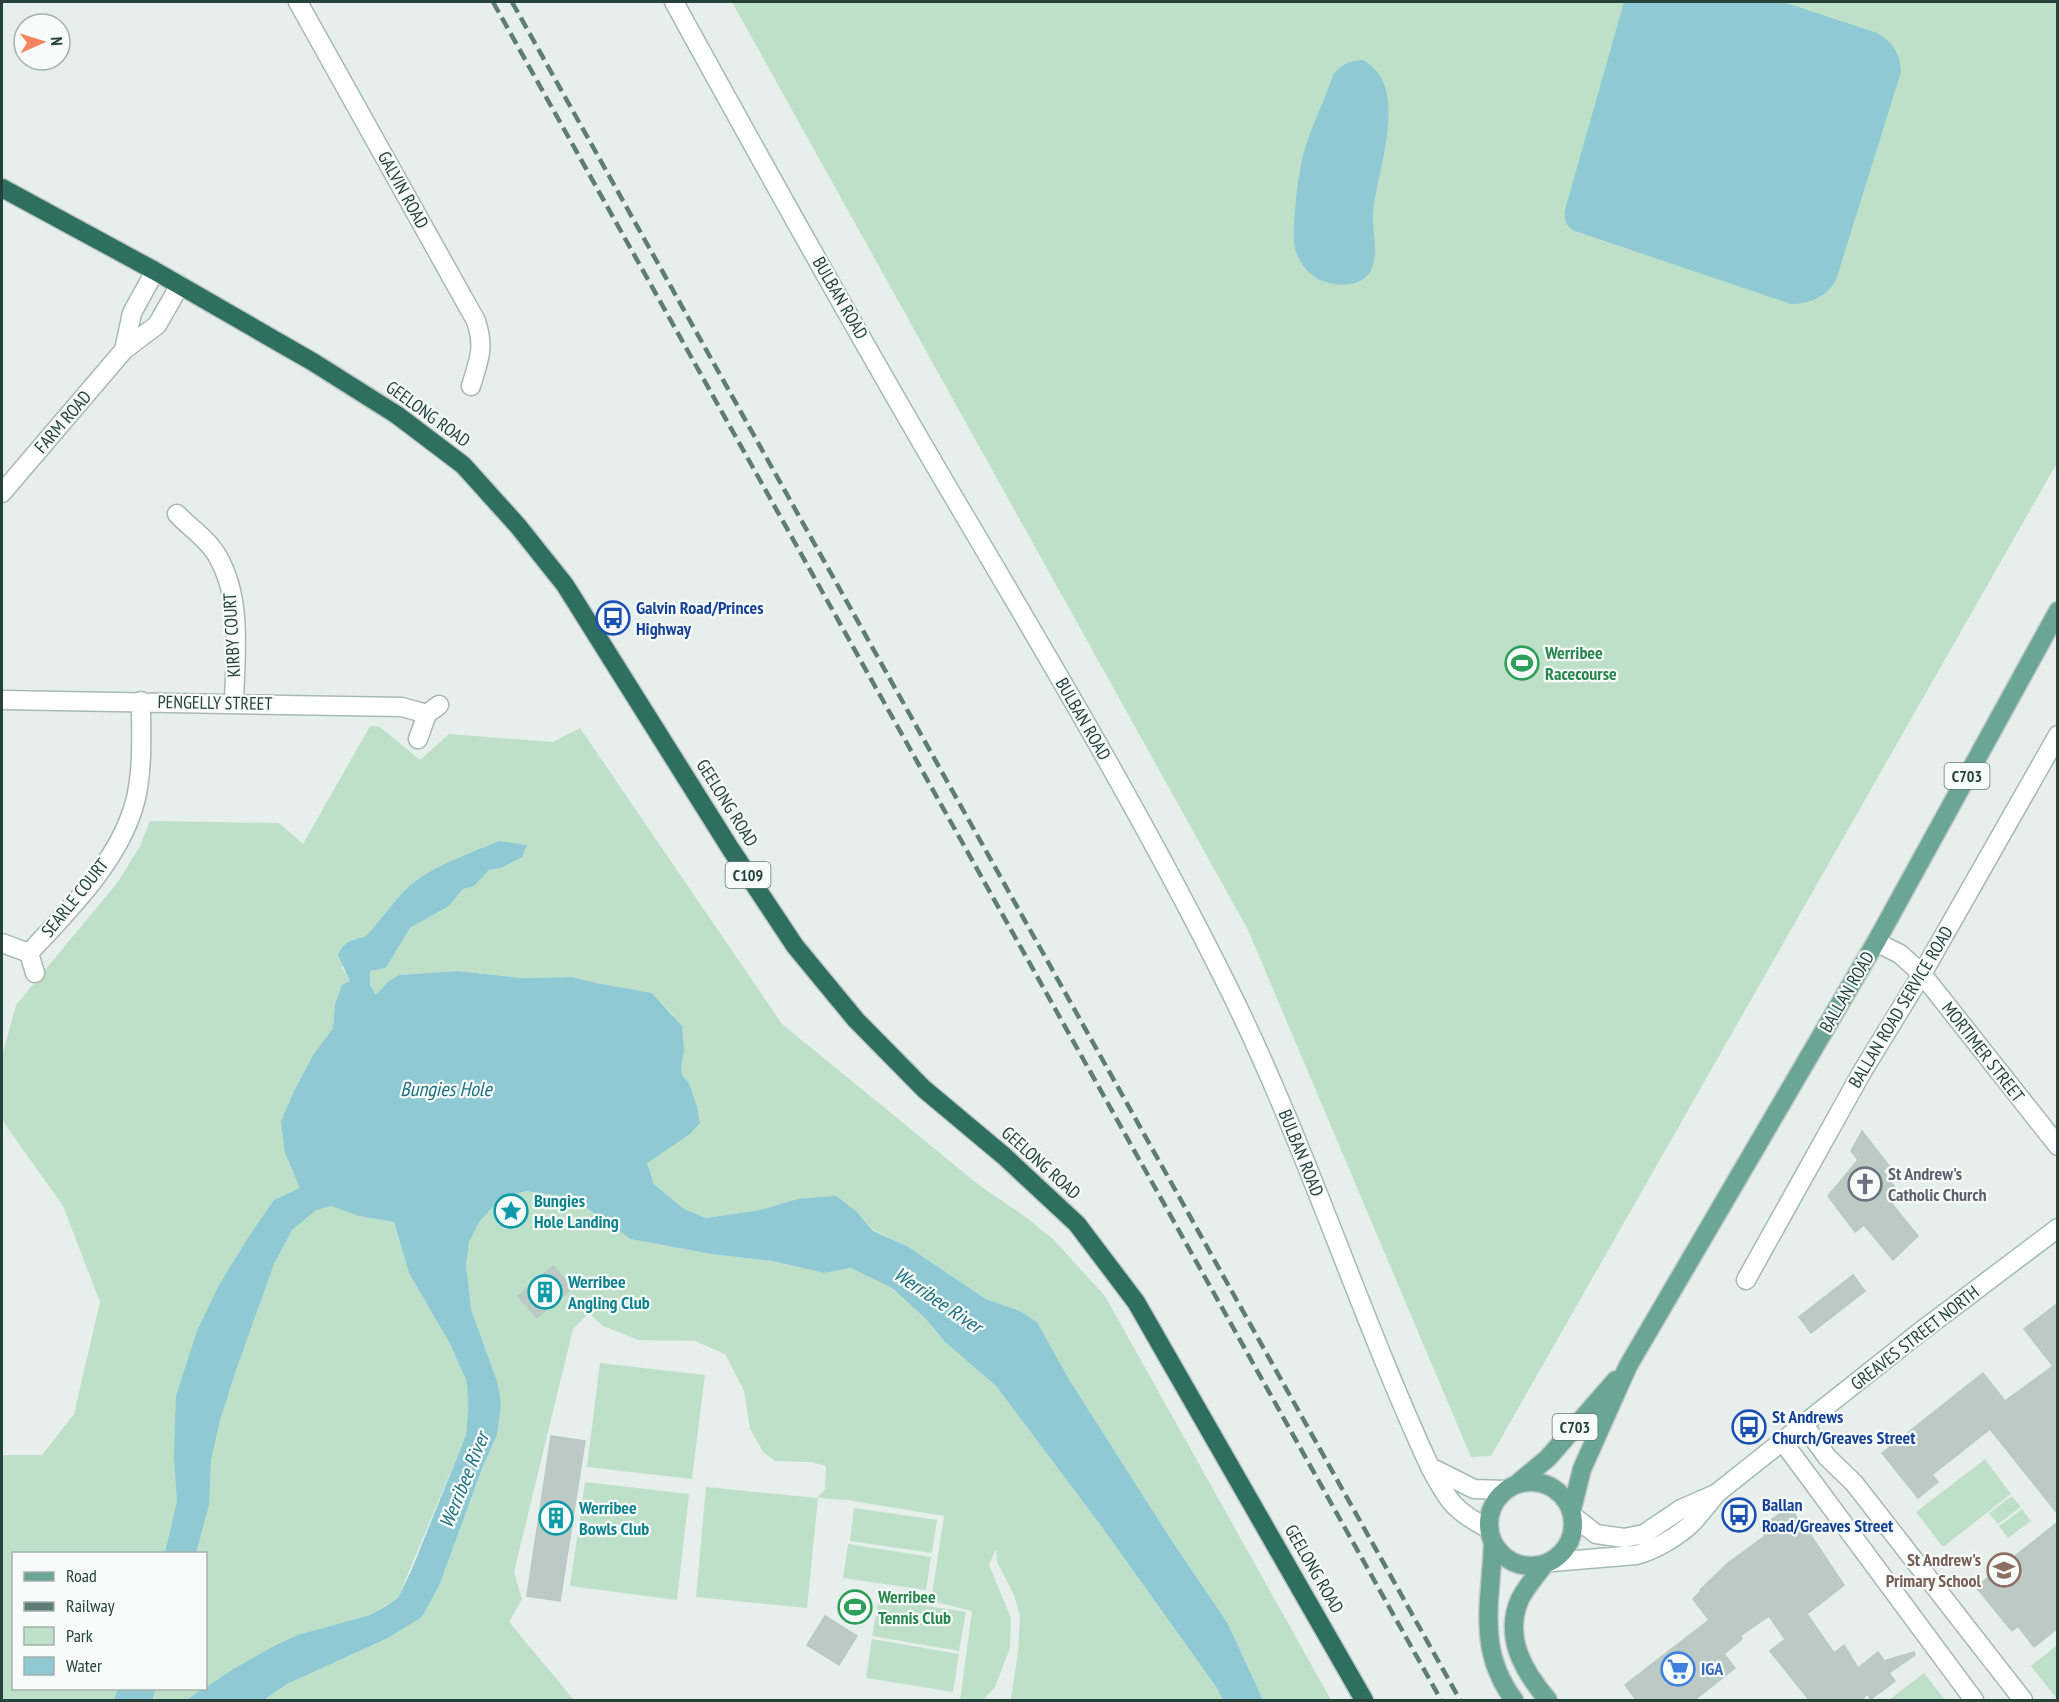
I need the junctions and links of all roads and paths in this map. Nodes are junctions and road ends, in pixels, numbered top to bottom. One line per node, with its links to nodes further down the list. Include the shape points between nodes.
1 (298, 2): 7 (street, GALVIN ROAD, via 476,321 482,339)
2 (674, 2): 27 (street, BULBAN ROAD, via 853,322 1107,760 1219,969 1287,1115)
3 (2, 188): 4 (highway, GEELONG ROAD / C109)
4 (155, 271): 5 (highway, GEELONG ROAD / C109); 6 (street, FARM ROAD, via 132,313)
5 (180, 285): 6 (street, FARM ROAD, via 157,326); 33 (highway, GEELONG ROAD / C109, via 397,415 463,465 518,526 566,585 795,946 856,1020 924,1089 1077,1224 1136,1302)
6 (124, 350): 8 (street, FARM ROAD)
7 (471, 386)
8 (2, 493)
9 (177, 514): 13 (street, KIRBY COURT, via 218,556 229,580 234,609)
10 (2058, 611): 16 (main road, BALLAN ROAD / C703)
11 (2, 700): 12 (street, PENGELLY STREET)
12 (141, 701): 13 (street, PENGELLY STREET); 18 (street, SEARLE COURT, via 140,769 128,824 84,893)
13 (234, 703): 15 (street, PENGELLY STREET, via 433,710)
14 (2058, 735): 20 (street, BALLAN ROAD SERVICE ROAD)
15 (418, 739)
16 (1876, 942): 20 (street, MORTIMER STREET, via 1900,954); 24 (main road, BALLAN ROAD / C703)
17 (2, 943): 18 (street, SEARLE COURT)
18 (29, 953): 19 (street, SEARLE COURT)
19 (34, 973)
20 (1922, 974): 21 (street, MORTIMER STREET); 23 (street, BALLAN ROAD SERVICE ROAD, via 1862,1072)
21 (2058, 1146)
22 (2058, 1228): 25 (street, GREAVES STREET NORTH)
23 (1746, 1280)
24 (1628, 1366): 28 (main road, BALLAN ROAD / C703, via 1548,1458); 30 (main road, BALLAN ROAD / C703, via 1582,1469)
25 (1804, 1425): 26 (street, GREAVES STREET NORTH); 37 (street, via 1827,1457 1854,1483)
26 (1783, 1442): 29 (street, GREAVES STREET NORTH); 36 (street)
27 (1430, 1467): 28 (street, via 1474,1490); 31 (street, BULBAN ROAD, via 1458,1511)
28 (1512, 1487): 30 (main road, via 1541,1482 1565,1498); 31 (main road, C703, via 1497,1499 1490,1512)
29 (1716, 1493): 30 (street, GREAVES STREET NORTH, via 1681,1509 1644,1534 1624,1538 1596,1534); 32 (street, GREAVES STREET NORTH, via 1692,1523 1649,1552)
30 (1572, 1513): 32 (main road, C703, via 1571,1539 1563,1552)
31 (1491, 1536): 32 (main road, via 1502,1555 1514,1563 1529,1567); 34 (main road, C703, via 1489,1641 1492,1660)
32 (1548, 1563): 35 (main road, C703, via 1521,1597 1514,1629 1521,1661)
33 (1364, 1701)
34 (1514, 1701)
35 (1548, 1701)
36 (1974, 1701)
37 (2023, 1701)

